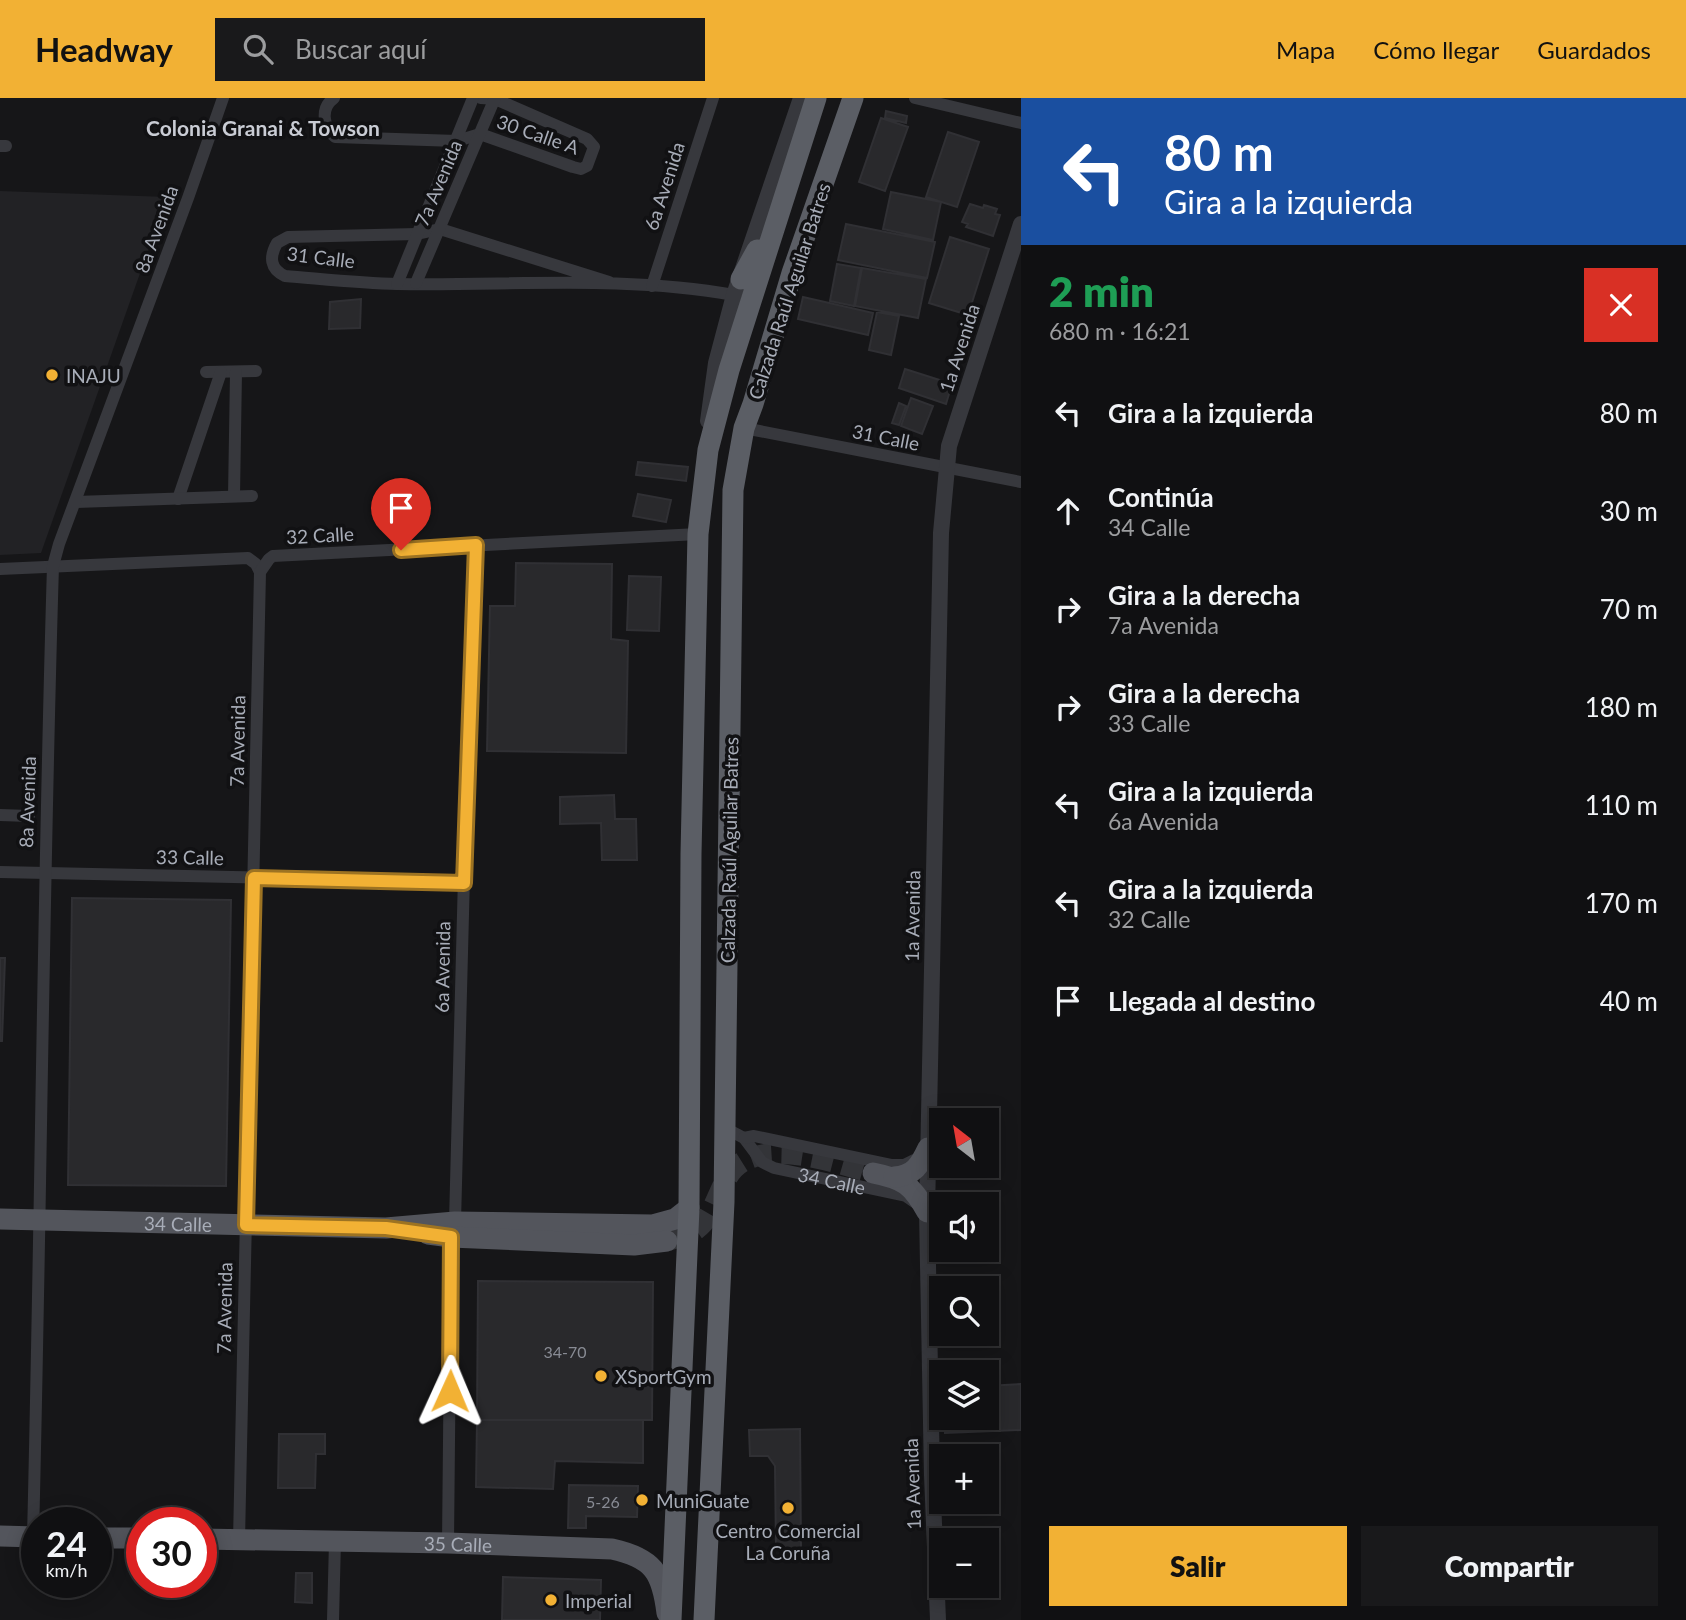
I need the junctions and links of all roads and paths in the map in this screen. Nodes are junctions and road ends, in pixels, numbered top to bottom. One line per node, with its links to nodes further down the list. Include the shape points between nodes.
1 (223, 98): 34 (street, 8a Avenida)
2 (334, 98): 13 (street, 30 Calle A, via 325,108 325,123 335,137)
3 (473, 98): 13 (street, 7a Avenida)
4 (481, 98): 10 (street, 30 Calle A)
5 (713, 98): 21 (street, 6a Avenida)
6 (801, 98): 22 (street)
7 (816, 98): 14 (highway, Calzada Raúl Aguilar Batres)
8 (853, 98): 27 (highway, Calzada Raúl Aguilar Batres)
9 (915, 98): 11 (street)
10 (495, 99): 12 (street, 7a Avenida); 12 (street, 30 Calle A, via 587,139 594,147 587,166 573,167)
11 (1021, 123)
12 (480, 134): 13 (street, 30 Calle A); 16 (street, 7a Avenida)
13 (457, 141): 17 (street, 7a Avenida)
14 (778, 215): 22 (highway); 28 (highway, Calzada Raúl Aguilar Batres)
15 (1021, 224): 29 (street, 1a Avenida, via 949,446)
16 (440, 229): 17 (street, 31 Calle); 18 (street, 31 Calle); 19 (street, 7a Avenida)
17 (417, 233): 20 (street, 7a Avenida); 20 (street, 31 Calle, via 288,237 274,249 272,265 285,276)
18 (609, 282): 19 (street, 31 Calle); 21 (street, 31 Calle)
19 (416, 283): 20 (street, 31 Calle)
20 (397, 284)
21 (652, 286): 22 (street, 31 Calle)
22 (738, 287): 28 (street, via 716,363)
23 (206, 372): 24 (street)
24 (222, 372): 25 (street); 33 (street)
25 (236, 372): 26 (street); 31 (street)
26 (256, 372)
27 (744, 428): 29 (street, 31 Calle); 46 (highway, Calzada Raúl Aguilar Batres, via 733,490)
28 (708, 450): 35 (highway, Calzada Raúl Aguilar Batres)
29 (946, 468): 30 (street, 31 Calle); 48 (street, 1a Avenida)
30 (1021, 482)
31 (234, 496): 32 (street); 33 (street)
32 (252, 496)
33 (178, 499): 34 (street)
34 (76, 502): 37 (street, 8a Avenida)
35 (698, 534): 36 (street, 32 Calle); 50 (highway, Calzada Raúl Aguilar Batres)
36 (476, 545): 39 (street, 32 Calle, via 273,556); 45 (street, 6a Avenida)
37 (53, 566): 38 (street); 39 (street, via 248,558); 43 (street, 8a Avenida)
38 (0, 569)
39 (260, 572): 44 (street, 7a Avenida)
40 (0, 815): 41 (street)
41 (29, 816)
42 (0, 872): 43 (street, 33 Calle)
43 (44, 873): 44 (street, 33 Calle); 53 (street, 8a Avenida)
44 (254, 878): 45 (street, 33 Calle); 54 (street, 7a Avenida)
45 (464, 883): 55 (street, 6a Avenida)
46 (734, 1133): 47 (street, 34 Calle); 49 (street, 34 Calle, via 762,1162); 66 (highway, Calzada Raúl Aguilar Batres, via 724,1215)
47 (779, 1141): 48 (street, 34 Calle, via 892,1165 913,1161); 49 (street, via 767,1153)
48 (928, 1148): 51 (street, 1a Avenida); 51 (main road, via 914,1172 905,1177 884,1175 911,1187)
49 (775, 1168): 51 (street, 34 Calle, via 906,1196)
50 (689, 1208): 55 (main road, 34 Calle, via 675,1219 653,1225); 65 (highway, Calzada Raúl Aguilar Batres)
51 (927, 1212): 67 (street, 1a Avenida)
52 (0, 1219): 53 (main road, 34 Calle)
53 (41, 1220): 54 (main road, 34 Calle); 57 (street, 8a Avenida)
54 (246, 1225): 55 (main road, 34 Calle); 61 (street, 7a Avenida)
55 (453, 1230): 56 (main road, via 634,1245); 63 (street, 6a Avenida)
56 (667, 1241)
57 (36, 1507)
58 (0, 1536): 59 (main road)
59 (21, 1537)
60 (217, 1539): 61 (main road, 35 Calle)
61 (239, 1540): 62 (main road, 35 Calle)
62 (335, 1541): 63 (main road, 35 Calle); 64 (street)
63 (448, 1543): 65 (main road, 35 Calle, via 634,1553 658,1574)
64 (333, 1620)
65 (669, 1620)
66 (704, 1620)
67 (938, 1620)

